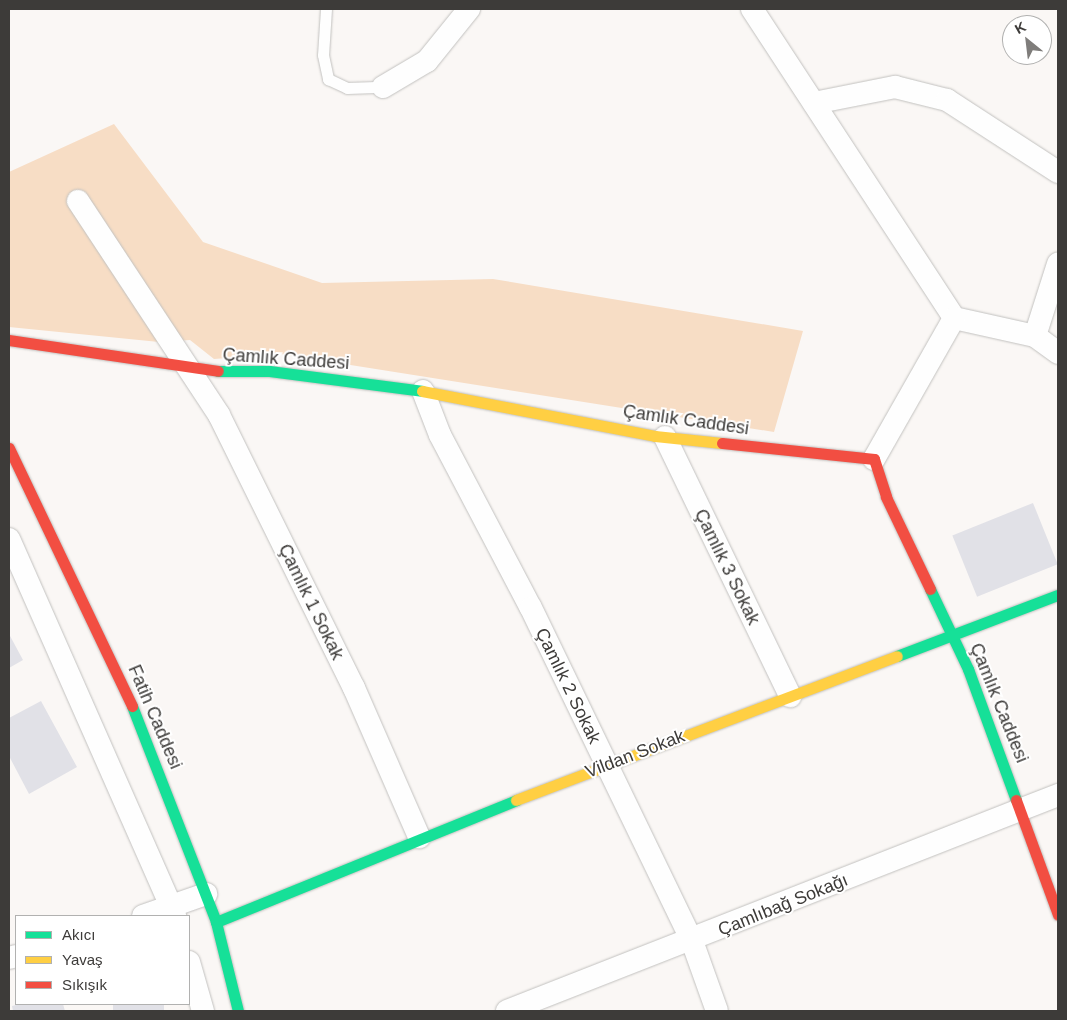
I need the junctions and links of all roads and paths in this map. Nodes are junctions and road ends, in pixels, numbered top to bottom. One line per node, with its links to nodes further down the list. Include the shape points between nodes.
1 (326, 9): 4 (lane, via 323,55 328,79 347,88)
2 (469, 9): 4 (street, via 427,62)
3 (752, 9): 5 (street)
4 (383, 87)
5 (814, 103): 6 (street, via 895,87 947,100); 9 (street)
6 (1058, 172)
7 (78, 201): 13 (street, Çamlık 1 Sokak)
8 (1058, 264): 10 (street)
9 (954, 318): 10 (street); 17 (street)
10 (1035, 336): 12 (street)
11 (9, 340): 13 (street, Çamlık Caddesi)
12 (1057, 352)
13 (194, 371): 14 (street, Çamlık Caddesi, via 269,371); 25 (street, Çamlık 1 Sokak, via 354,688)
14 (423, 392): 15 (street, Çamlık Caddesi); 22 (street, Çamlık 2 Sokak, via 440,434)
15 (665, 437): 17 (street, Çamlık Caddesi); 21 (street, Çamlık 3 Sokak)
16 (9, 448): 26 (street, Fatih Caddesi, via 107,647 160,770)
17 (874, 459): 20 (street, Çamlık Caddesi, via 886,497)
18 (10, 543): 27 (street)
19 (1058, 595): 20 (street, Vildan Sokak)
20 (952, 637): 21 (street, Vildan Sokak); 24 (street, Çamlık Caddesi)
21 (790, 696): 22 (street, Vildan Sokak)
22 (606, 765): 25 (street, Vildan Sokak); 31 (street, Çamlık 2 Sokak)
23 (1058, 795): 24 (street, Çamlıbağ Sokağı)
24 (1023, 809): 29 (street, Çamlık Caddesi); 31 (street, Çamlıbağ Sokağı)
25 (419, 837): 30 (street, Vildan Sokak)
26 (206, 894): 27 (street); 30 (street, Fatih Caddesi)
27 (173, 910): 28 (street)
28 (148, 915)
29 (1058, 915)
30 (216, 922): 34 (street, Fatih Caddesi)
31 (692, 942): 35 (street, Çamlıbağ Sokağı); 36 (street, Çamlık 2 Sokak)
32 (190, 966): 33 (street)
33 (203, 1011)
34 (238, 1011)
35 (507, 1011)
36 (717, 1011)

